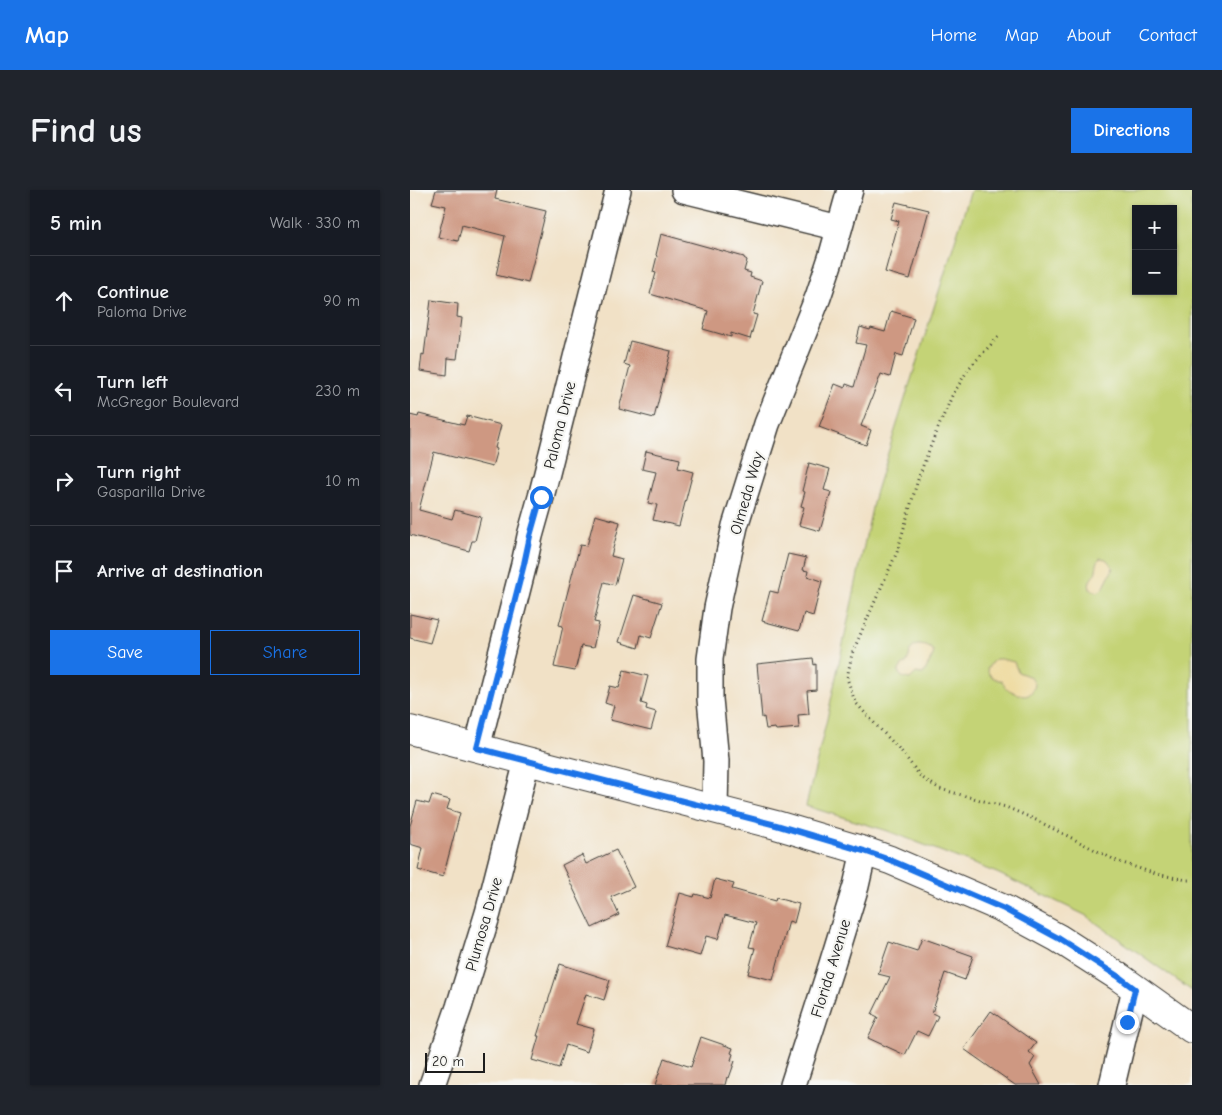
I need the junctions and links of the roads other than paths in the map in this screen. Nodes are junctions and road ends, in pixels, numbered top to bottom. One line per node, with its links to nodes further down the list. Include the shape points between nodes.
1 (618, 190): 6 (street, Paloma Drive)
2 (684, 190): 4 (street)
3 (850, 190): 4 (street, Olmeda Way)
4 (839, 228): 8 (street, Olmeda Way, via 818,297 767,424 736,526 717,608 710,660 716,761)
5 (410, 730): 6 (main road)
6 (477, 748): 7 (main road)
7 (527, 762): 8 (main road); 12 (street, Plumosa Drive, via 488,913)
8 (715, 809): 9 (main road)
9 (864, 851): 10 (main road, via 1004,909 1058,938); 13 (street, Florida Avenue, via 856,886)
10 (1135, 989): 11 (main road); 14 (street)
11 (1192, 1029)
12 (432, 1085)
13 (793, 1085)
14 (1112, 1085)

